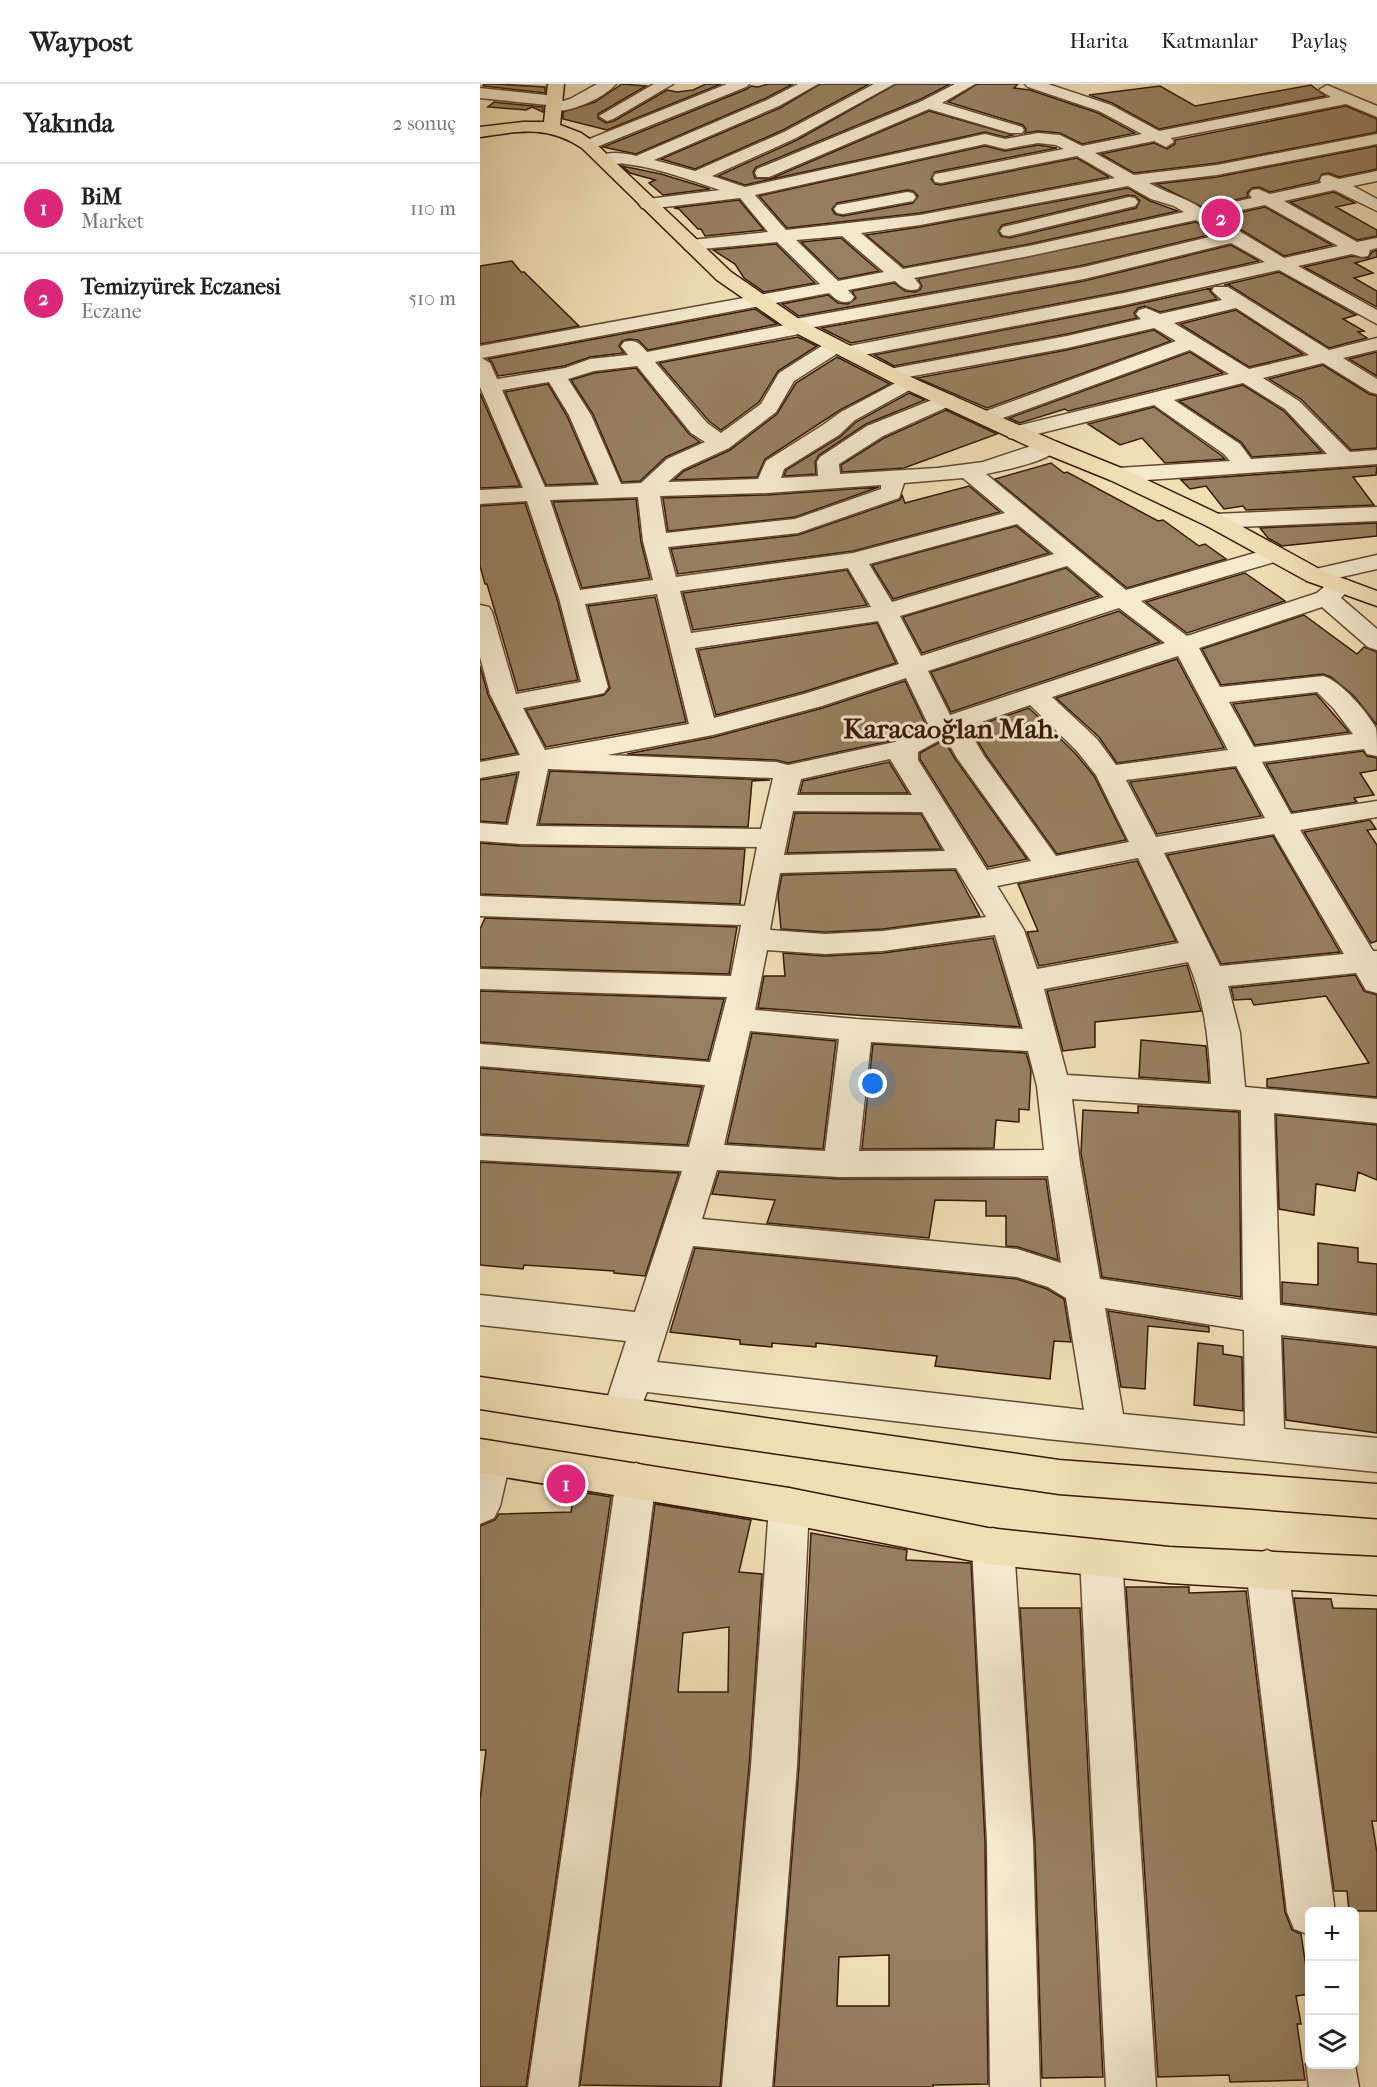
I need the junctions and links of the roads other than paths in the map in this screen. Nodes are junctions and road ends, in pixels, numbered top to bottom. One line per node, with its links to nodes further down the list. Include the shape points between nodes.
1 (556, 84): 18 (main road)
2 (580, 84): 9 (street)
3 (665, 84): 22 (street)
4 (741, 84): 12 (street)
5 (810, 84): 48 (street)
6 (886, 84): 53 (street, via 790,135)
7 (967, 84): 16 (street)
8 (1314, 84): 15 (street)
9 (605, 86): 18 (street)
10 (696, 86): 12 (street)
11 (1038, 86): 17 (street); 25 (street)
12 (725, 92): 36 (street)
13 (480, 93): 18 (street)
14 (1377, 100): 15 (street)
15 (1352, 101): 19 (street); 21 (street)
16 (928, 104): 24 (street); 25 (street)
17 (1105, 108): 23 (street); 31 (street)
18 (554, 111): 20 (street); 29 (main road); 36 (main road)
19 (1377, 112)
20 (501, 113)
21 (1272, 114): 26 (street); 27 (street)
22 (607, 116)
23 (1087, 118)
24 (891, 119): 38 (street); 41 (street)
25 (994, 122): 32 (street)
26 (1228, 123): 30 (street); 31 (street)
27 (1292, 125)
28 (1068, 128): 32 (street)
29 (480, 132)
30 (1247, 134)
31 (1155, 135): 39 (street); 42 (street)
32 (1044, 137): 35 (street); 42 (street, via 1060,140)
33 (1312, 137): 40 (street)
34 (1377, 139): 40 (street)
35 (1005, 144): 38 (street, via 985,139); 45 (street)
36 (588, 145): 47 (main road)
37 (1266, 145): 44 (street)
38 (953, 146): 43 (street); 50 (street)
39 (1176, 147)
40 (1331, 148): 44 (street); 52 (street)
41 (820, 149): 49 (street); 58 (street, via 751,179)
42 (1081, 152): 45 (street); 55 (street)
43 (909, 157): 49 (street); 54 (street)
44 (1285, 157): 51 (street); 56 (street)
45 (1029, 159): 50 (street); 57 (street)
46 (1197, 159): 51 (street)
47 (604, 160): 48 (street); 63 (main road)
48 (638, 161): 53 (street)
49 (865, 167): 58 (street); 60 (street)
50 (990, 168): 54 (street); 61 (street)
51 (1217, 170): 55 (street); 62 (street)
52 (1377, 175): 56 (street)
53 (696, 176): 58 (street)
54 (941, 178): 65 (street)
55 (1132, 180): 57 (street); 59 (street)
56 (1336, 184): 62 (street); 64 (street)
57 (1080, 190): 61 (street)
58 (744, 192): 63 (street); 70 (street)
59 (1157, 195): 67 (street); 72 (street)
60 (907, 197): 66 (street); 69 (street)
61 (1034, 198): 65 (street)
62 (1266, 198): 67 (street); 78 (street)
63 (648, 204): 75 (main road)
64 (1377, 206)
65 (986, 207): 69 (street); 72 (street)
66 (822, 213)
67 (1198, 213): 73 (street); 74 (street)
68 (802, 217): 70 (street)
69 (924, 224): 71 (street)
70 (777, 230): 71 (street); 75 (street); 87 (street)
71 (846, 230): 85 (street)
72 (1009, 231): 79 (street)
73 (1122, 231): 79 (street); 80 (street)
74 (1233, 237): 80 (street); 83 (street)
75 (686, 240): 90 (main road, via 724,276)
76 (1377, 243): 78 (street)
77 (948, 248): 82 (street)
78 (1355, 248): 81 (street); 83 (street)
79 (1029, 251): 82 (street)
80 (1161, 254): 84 (street); 86 (street)
81 (1377, 260)
82 (965, 262): 85 (street); 88 (street)
83 (1280, 264): 86 (street); 94 (street)
84 (1084, 273): 88 (street); 89 (street)
85 (899, 274): 87 (street); 91 (street)
86 (1206, 281): 89 (street); 92 (street)
87 (833, 287): 90 (street); 93 (street)
88 (996, 290): 91 (street)
89 (1124, 299): 95 (street); 101 (street)
90 (759, 301): 96 (street); 97 (main road)
91 (930, 302): 93 (street)
92 (1239, 302): 95 (street); 103 (street)
93 (860, 313): 97 (street)
94 (1377, 318)
95 (1158, 321): 99 (street); 104 (street)
96 (618, 327): 98 (street); 105 (street)
97 (797, 327): 101 (main road); 105 (street)
98 (547, 340): 102 (street); 107 (street)
99 (1191, 343): 108 (street); 112 (street)
100 (1377, 344): 103 (street)
101 (841, 349): 109 (main road); 117 (street, via 786,377 769,408)
102 (480, 352)
103 (1327, 356): 108 (street); 111 (street)
104 (993, 357): 109 (street); 112 (street)
105 (642, 359): 107 (street, via 590,365); 117 (street, via 699,428)
106 (480, 363): 110 (street)
107 (562, 374): 110 (street); 128 (street)
108 (1245, 376): 113 (street); 120 (street, via 1292,405)
109 (899, 378): 114 (main road); 126 (street, via 831,430 774,466)
110 (492, 386): 129 (street)
111 (1377, 388)
112 (1046, 394): 115 (street)
113 (1157, 398): 116 (street); 121 (street, via 1232,449)
114 (947, 400): 115 (main road); 125 (street, via 875,431 828,462)
115 (985, 418): 116 (main road)
116 (1017, 433): 118 (main road)
117 (721, 443): 127 (street, via 675,464)
118 (1049, 447): 122 (street, via 1023,460); 123 (main road)
119 (1377, 457): 120 (street)
120 (1344, 459): 121 (street)
121 (1244, 465): 123 (street)
122 (968, 471): 124 (street); 132 (street)
123 (1118, 475): 133 (main road)
124 (894, 477): 125 (street); 134 (street, via 891,493 798,526)
125 (830, 482): 126 (street)
126 (767, 486): 127 (street)
127 (648, 489): 128 (street); 134 (street)
128 (613, 490): 129 (street)
129 (536, 494): 130 (street); 141 (street)
130 (480, 497)
131 (1377, 514): 133 (street)
132 (1020, 516): 136 (street); 137 (street)
133 (1215, 521): 135 (main road)
134 (655, 541): 139 (street)
135 (1273, 555): 140 (main road); 142 (street)
136 (1071, 557): 142 (street); 145 (street)
137 (855, 560): 139 (street); 145 (street)
138 (1377, 562): 140 (street)
139 (668, 587): 141 (street); 146 (street)
140 (1327, 587): 143 (main road); 147 (street); 148 (street)
141 (572, 598): 152 (street, via 595,687)
142 (1122, 599): 148 (street); 149 (street)
143 (1377, 599)
144 (480, 612): 152 (street)
145 (886, 612): 146 (street); 149 (street)
146 (682, 642): 154 (street)
147 (1377, 642)
148 (1185, 646): 150 (street); 151 (street)
149 (911, 667): 153 (street); 154 (street, via 813,700)
150 (1034, 694): 153 (street); 160 (street, via 1087,745)
151 (1212, 696): 155 (street, via 1323,684); 157 (street)
152 (507, 703): 158 (street)
153 (947, 725): 156 (street); 169 (street)
154 (704, 729): 158 (street)
155 (1375, 742): 157 (street)
156 (904, 748): 161 (street); 162 (street, via 904,760)
157 (1245, 756): 160 (street); 164 (street)
158 (536, 760): 159 (street); 161 (street, via 776,770); 166 (street)
159 (480, 770)
160 (1109, 774): 167 (street)
161 (784, 788): 162 (street); 168 (street)
162 (932, 804): 170 (street)
163 (1377, 809): 164 (street)
164 (1282, 824): 167 (street); 175 (street)
165 (480, 832): 166 (street)
166 (520, 835): 168 (street)
167 (1148, 848): 169 (street); 174 (street)
168 (770, 851): 170 (street); 173 (street)
169 (1049, 866): 170 (street)
170 (973, 870): 172 (street)
171 (480, 906): 173 (street)
172 (1005, 924): 173 (street, via 883,941 825,944); 177 (street)
173 (756, 927): 178 (street)
174 (1204, 964): 175 (street); 177 (street); 185 (street)
175 (1373, 969)
176 (480, 979): 178 (street)
177 (1026, 982): 181 (street)
178 (745, 987): 179 (street)
179 (738, 1019): 180 (street); 183 (street)
180 (856, 1030): 181 (street); 190 (street)
181 (1043, 1041): 184 (street)
182 (480, 1055): 183 (street)
183 (723, 1075): 188 (street)
184 (1054, 1086): 185 (street); 189 (street)
185 (1243, 1099): 186 (street); 194 (street)
186 (1377, 1111)
187 (480, 1148): 188 (street)
188 (704, 1158): 190 (street); 191 (street)
189 (1064, 1163): 190 (street); 192 (street)
190 (840, 1164)
191 (681, 1231): 192 (street, via 1017,1263); 195 (street)
192 (1085, 1291): 194 (street); 200 (street)
193 (480, 1310): 195 (street)
194 (1262, 1318): 196 (street); 201 (street)
195 (650, 1329): 197 (street)
196 (1377, 1331)
197 (635, 1376): 199 (street); 200 (street)
198 (480, 1393): 199 (main road)
199 (619, 1415): 205 (main road, via 1059,1477)
200 (1106, 1429): 201 (street)
201 (1265, 1444): 202 (street)
202 (1377, 1455)
203 (485, 1457): 204 (main road); 206 (street)
204 (636, 1480): 207 (main road); 214 (street)
205 (1377, 1501)
206 (480, 1506)
207 (789, 1506): 208 (main road); 215 (street, via 774,1766)
208 (993, 1546): 209 (main road); 216 (street, via 1010,1842)
209 (1101, 1558): 210 (main road); 217 (street)
210 (1267, 1569): 211 (main road); 212 (street)
211 (1377, 1576)
212 (1310, 1907)
213 (1332, 2069): 218 (street)
214 (553, 2087)
215 (747, 2087)
216 (1015, 2087)
217 (1131, 2087)
218 (1334, 2087)

